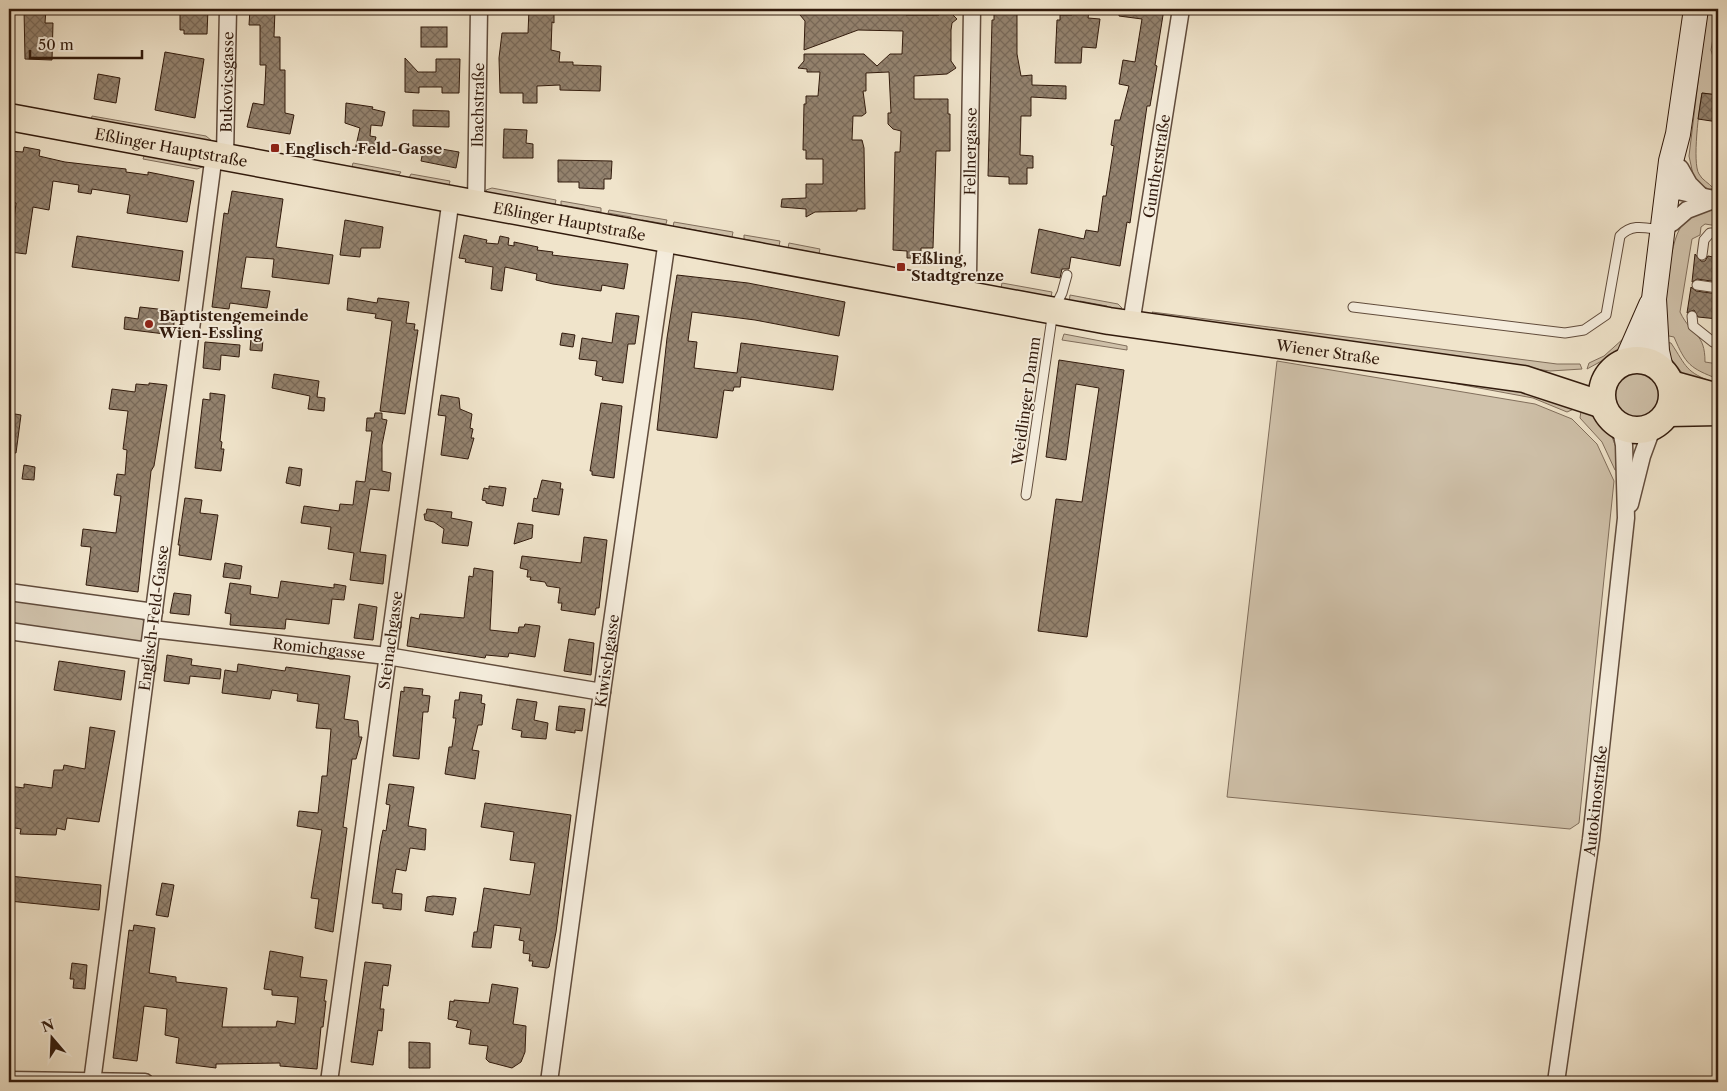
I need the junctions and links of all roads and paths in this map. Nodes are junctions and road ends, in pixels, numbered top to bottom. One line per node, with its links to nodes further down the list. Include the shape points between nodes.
1 (228, 9): 8 (street, Bukovicsgasse)
2 (479, 9): 12 (street, Ibachstraße)
3 (972, 9): 20 (street, Fellnergasse, via 968,275)
4 (1181, 9): 25 (street, Guntherstraße)
5 (1696, 9): 7 (main road)
6 (9, 117): 8 (main road, Eßlinger Hauptstraße)
7 (1678, 134): 9 (main road); 9 (main road, via 1671,160)
8 (219, 155): 10 (main road, Eßlinger Hauptstraße); 38 (street, Englisch-Feld-Gasse)
9 (1681, 194): 11 (street); 13 (main road)
10 (451, 198): 12 (main road, Eßlinger Hauptstraße); 42 (street, Steinachgasse)
11 (1717, 200): 13 (street, via 1687,210)
12 (476, 203): 15 (main road, Eßlinger Hauptstraße)
13 (1668, 227): 21 (main road); 22 (lane, via 1635,227 1620,236 1606,315 1584,330 1564,332)
14 (1717, 237): 16 (lane, via 1710,233 1704,240)
15 (667, 240): 20 (main road, Eßlinger Hauptstraße); 43 (street, Kiwischgasse)
16 (1702, 255)
17 (1067, 275): 23 (lane, Weidlinger Damm)
18 (1697, 284): 19 (lane)
19 (1718, 288)
20 (964, 295): 23 (main road, Eßlinger Hauptstraße)
21 (1654, 298): 27 (main road); 28 (main road, via 1657,351)
22 (1353, 307)
23 (1053, 311): 25 (main road, Eßlinger Hauptstraße); 35 (lane, Weidlinger Damm)
24 (1692, 316): 26 (lane, via 1693,326)
25 (1132, 324): 29 (main road, Wiener Straße)
26 (1718, 343)
27 (1617, 368): 28 (main road, via 1647,361); 29 (main road, Wiener Straße, via 1591,378); 31 (main road, via 1602,392)
28 (1666, 376): 30 (main road); 33 (main road, via 1673,397)
29 (1524, 379): 31 (main road, Wiener Straße)
30 (1718, 397)
31 (1604, 405): 34 (main road)
32 (1718, 412): 33 (main road)
33 (1660, 419): 34 (main road, via 1637,430); 36 (street, Autokinostraße, via 1642,456)
34 (1620, 425): 36 (street, Autokinostraße, via 1624,445)
35 (1026, 495)
36 (1626, 518): 49 (street, Autokinostraße, via 1591,839)
37 (9, 592): 38 (street)
38 (154, 612): 39 (street, Englisch-Feld-Gasse)
39 (152, 628): 41 (street, Englisch-Feld-Gasse); 42 (street, Romichgasse)
40 (9, 631): 41 (street)
41 (148, 651): 45 (street, Englisch-Feld-Gasse)
42 (387, 656): 43 (street, Romichgasse); 47 (street, Steinachgasse)
43 (602, 692): 48 (street, Kiwischgasse)
44 (9, 1080): 45 (street)
45 (92, 1082): 46 (street)
46 (145, 1082)
47 (330, 1082)
48 (549, 1082)
49 (1556, 1082)

